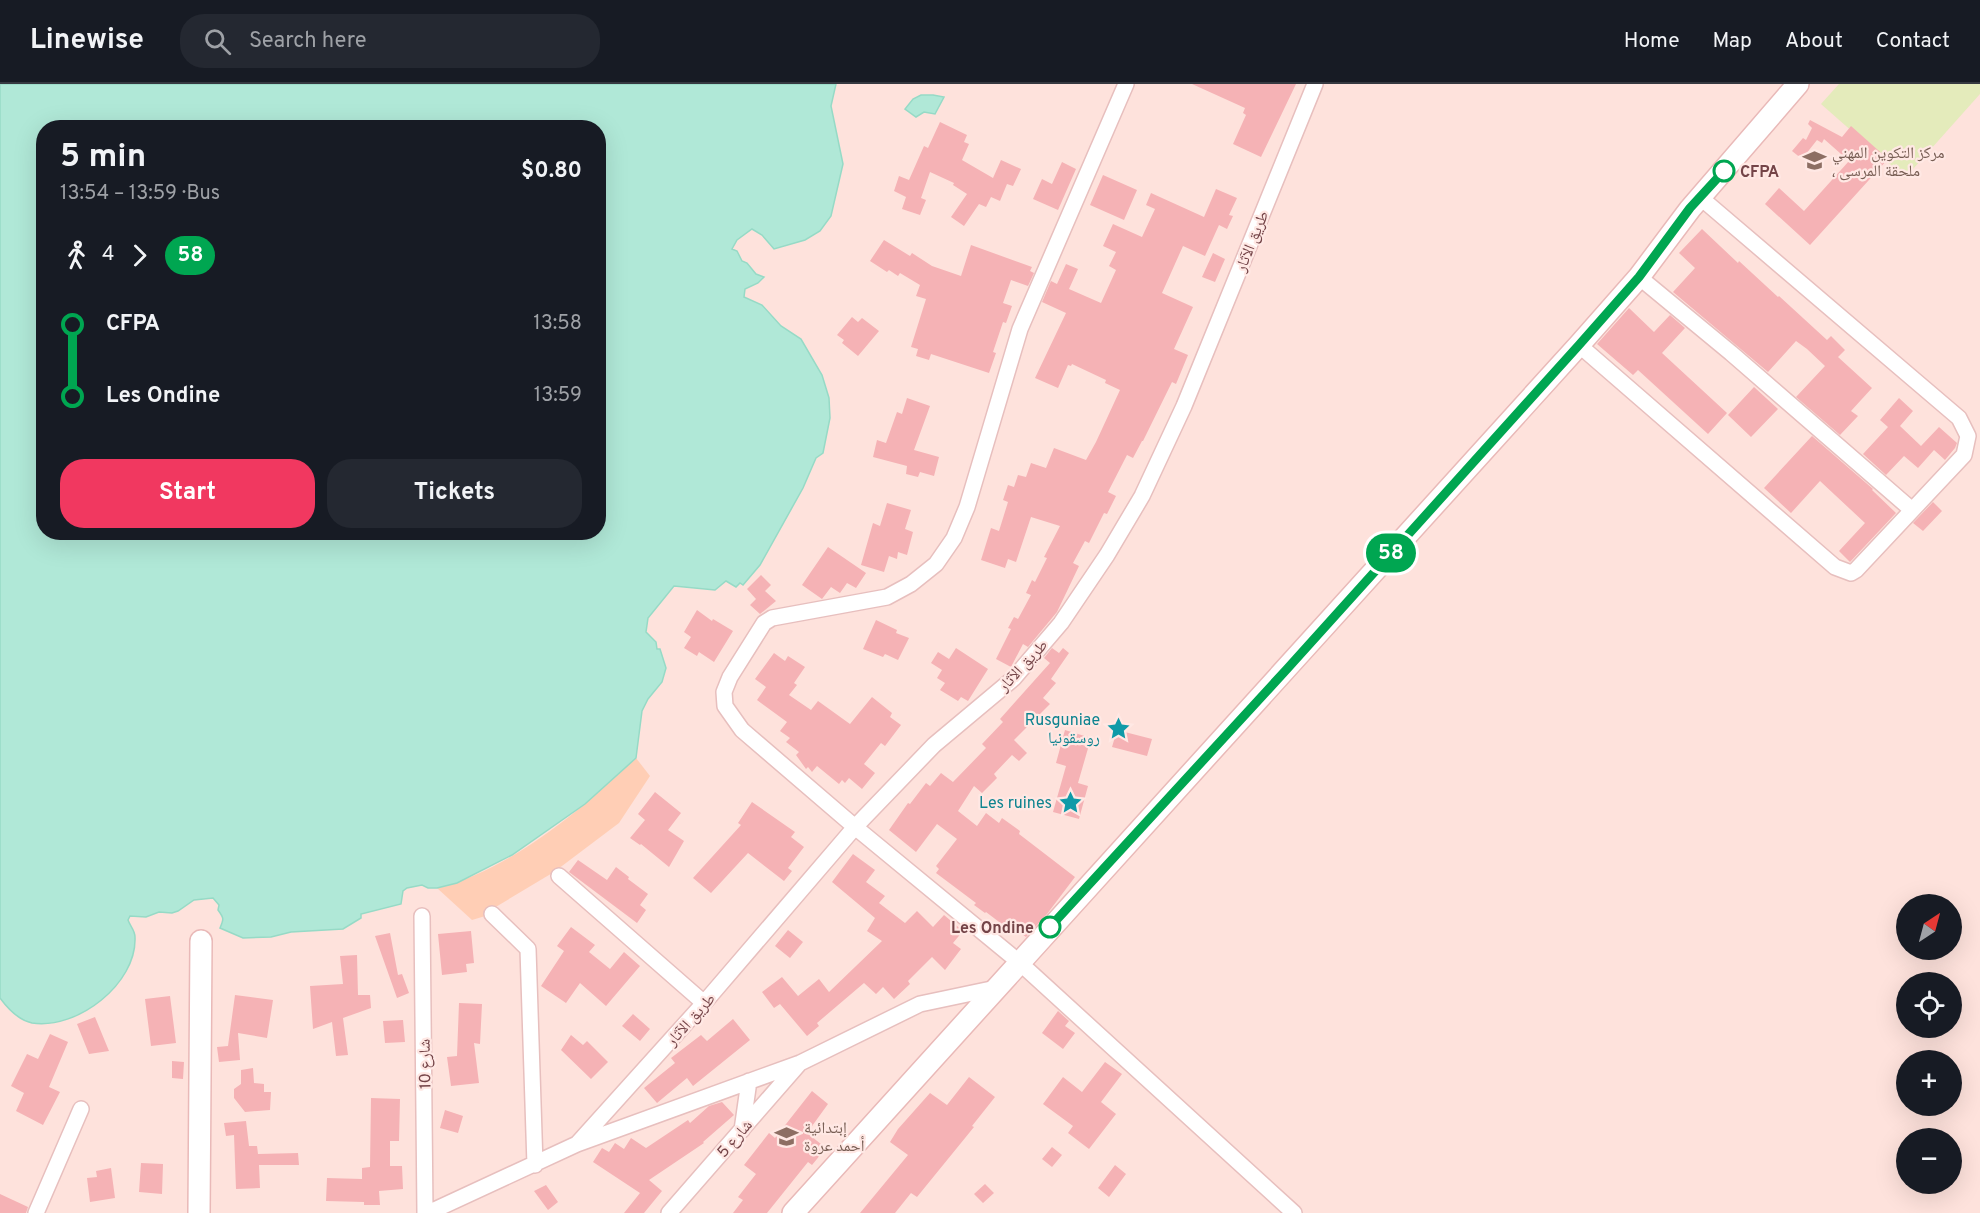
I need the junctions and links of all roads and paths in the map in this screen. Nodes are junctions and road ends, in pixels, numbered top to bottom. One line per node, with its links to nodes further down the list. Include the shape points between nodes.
1 (1126, 84): 8 (street, via 1020,329 967,507 954,538 936,564 887,597 772,618 764,623 724,692 725,706 737,724)
2 (1315, 84): 8 (street, طريق الآثار, via 1184,406 1142,496 1107,555 1061,623 1014,678 934,745)
3 (1798, 84): 4 (main road)
4 (1701, 198): 5 (main road); 7 (street, via 1959,418 1968,435 1964,455)
5 (1639, 277): 6 (main road); 7 (street)
6 (1579, 345): 7 (street, via 1835,567 1851,573 1856,570); 13 (main road)
7 (1912, 510)
8 (855, 827): 13 (street); 15 (street, طريق الآثار)
9 (559, 876): 15 (street)
10 (492, 914): 21 (street, via 528,950)
11 (422, 916): 24 (street, شارع 10)
12 (201, 941): 23 (main road)
13 (1019, 962): 14 (main road); 27 (street)
14 (996, 988): 16 (street, via 920,1004); 26 (main road)
15 (704, 1004): 20 (street, طريق الآثار)
16 (800, 1063): 17 (street); 19 (street, شارع 5)
17 (749, 1081): 19 (street); 20 (street)
18 (81, 1109): 22 (street)
19 (742, 1130): 25 (street, شارع 5)
20 (577, 1144): 21 (street)
21 (536, 1165): 24 (street)
22 (36, 1213)
23 (199, 1213)
24 (427, 1213)
25 (669, 1213)
26 (793, 1213)
27 (1294, 1213)

